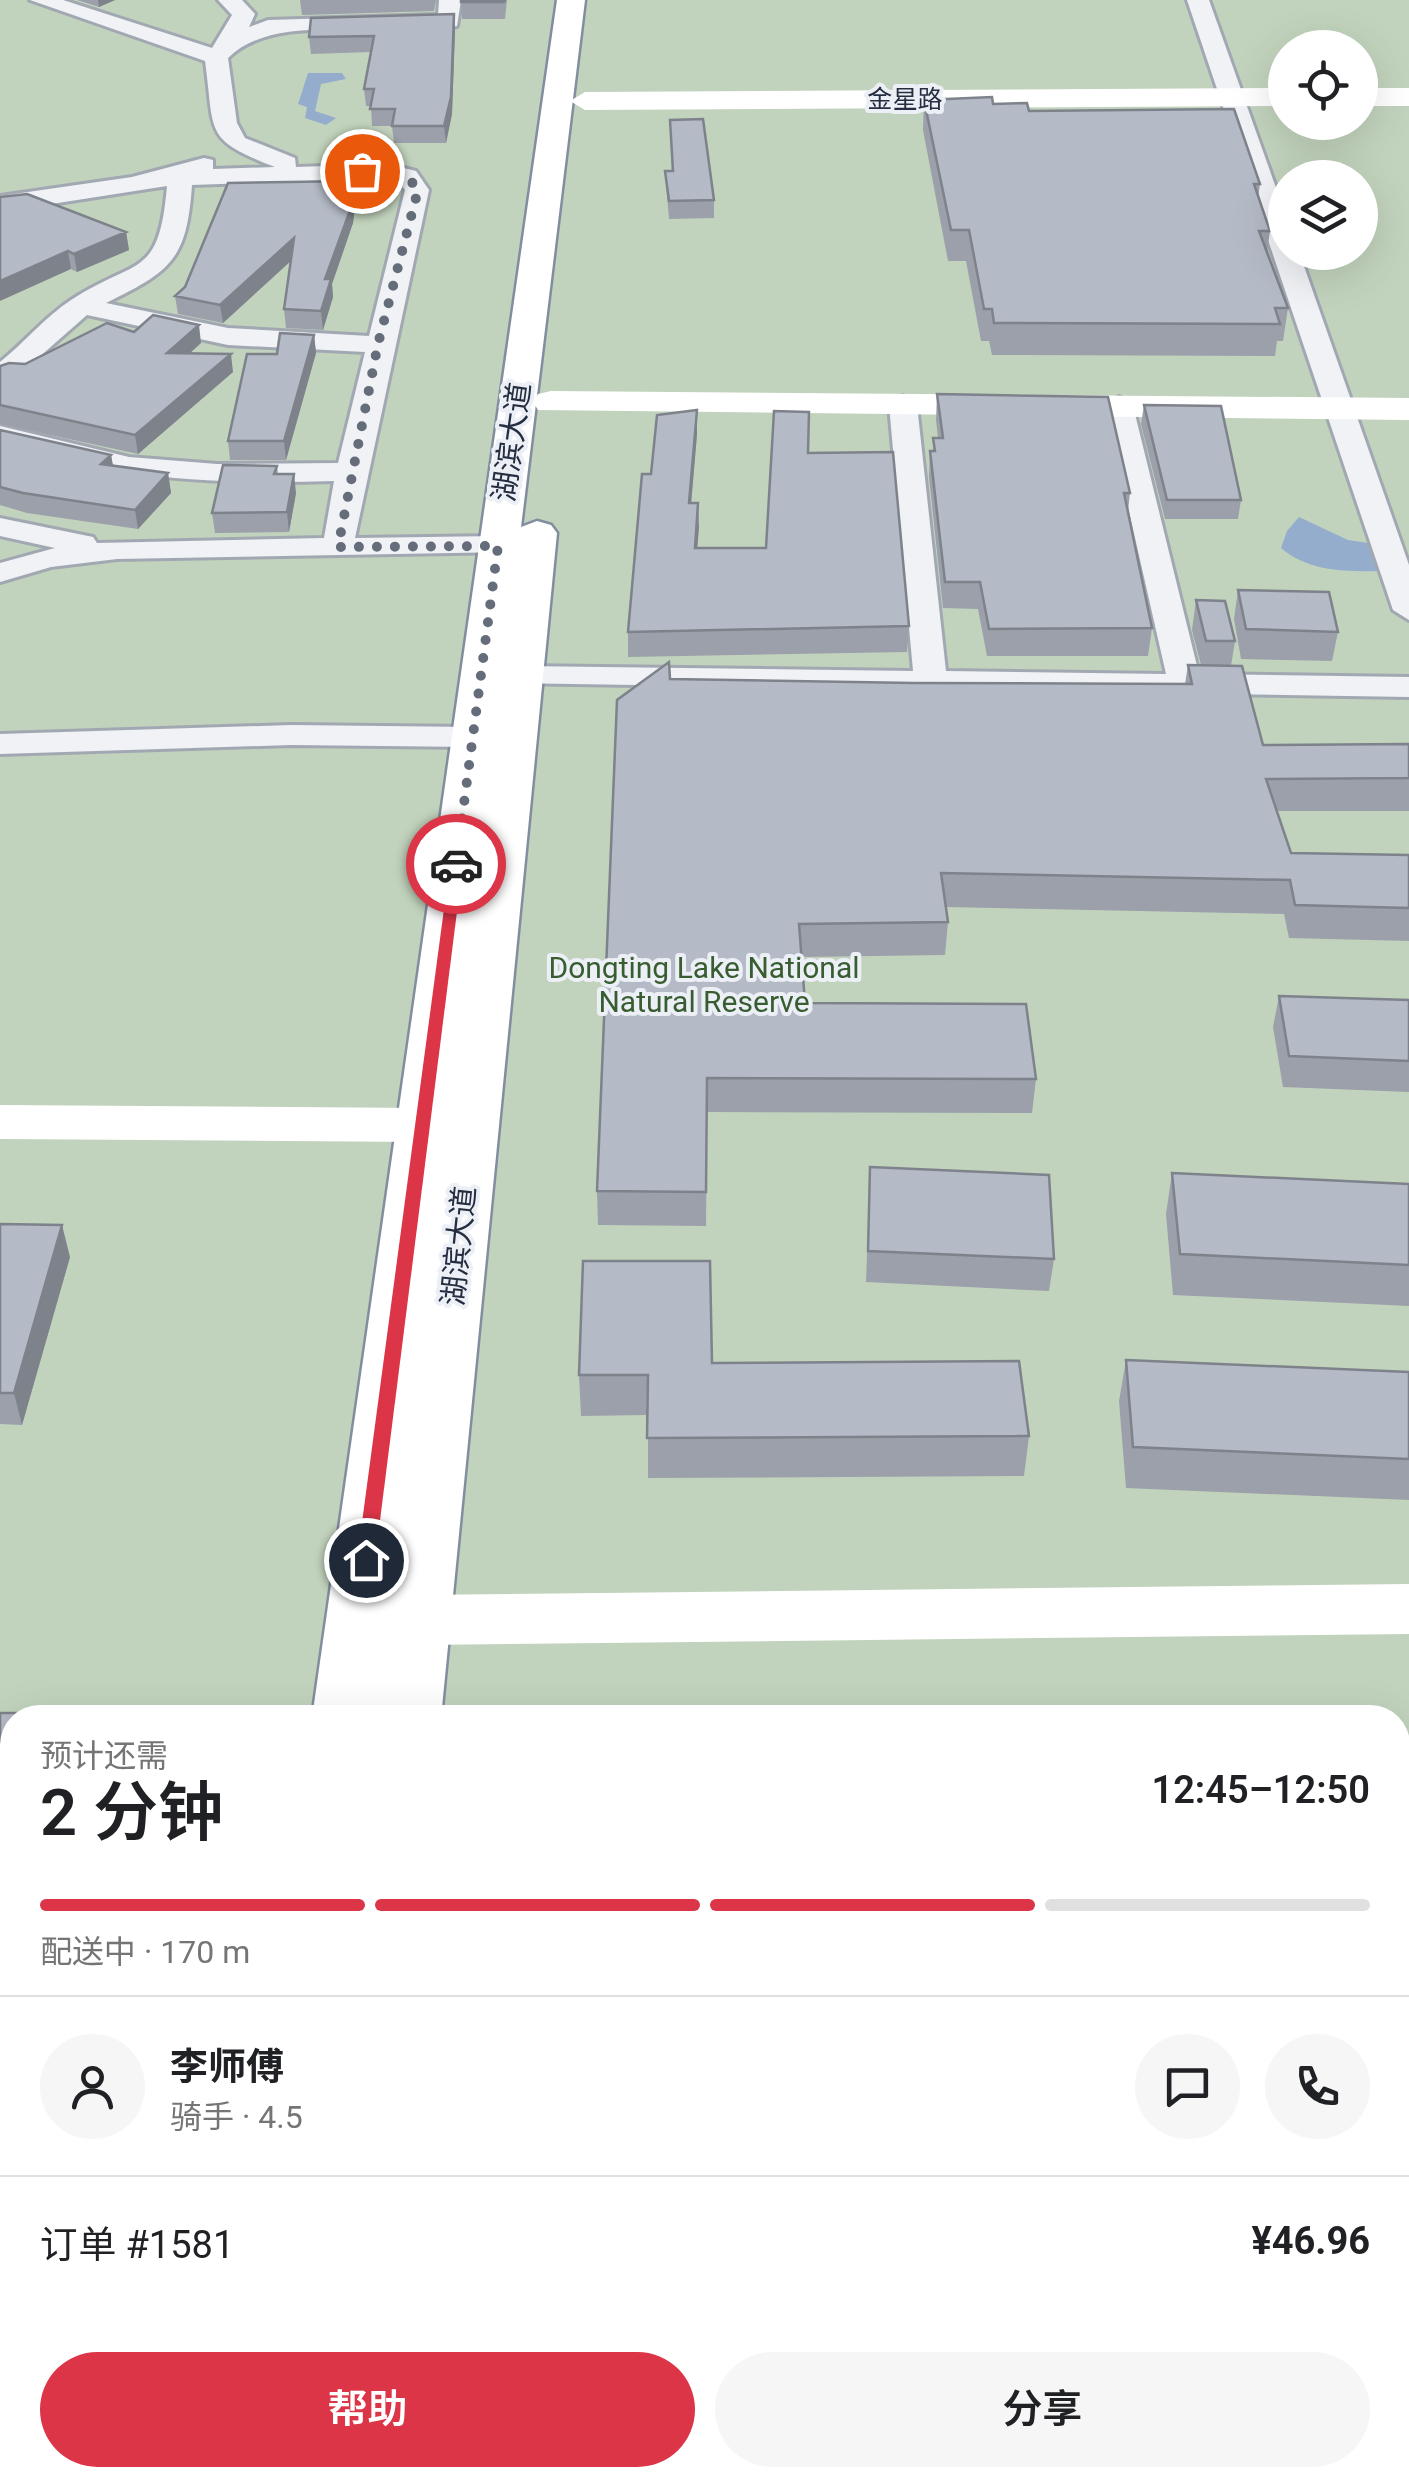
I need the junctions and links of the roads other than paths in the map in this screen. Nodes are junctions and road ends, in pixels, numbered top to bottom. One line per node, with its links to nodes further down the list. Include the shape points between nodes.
1 (40, 0): 7 (street)
2 (229, 0): 7 (street, via 244,14)
3 (450, 0): 7 (street, via 449,21 268,27)
4 (571, 0): 30 (main road, 湖滨大道)
5 (596, 0): 12 (main road, 湖滨大道)
6 (1198, 0): 8 (street)
7 (224, 50): 13 (street, via 225,123)
8 (1233, 97): 9 (main road, 金星路); 12 (main road, 金星路); 16 (street)
9 (1268, 97)
10 (1378, 97): 11 (main road)
11 (1409, 97)
12 (585, 101): 22 (main road, 湖滨大道)
13 (235, 143): 14 (street, via 280,162); 15 (street)
14 (336, 171): 15 (street); 20 (street, via 388,171 407,176 418,190)
15 (180, 178): 17 (street); 19 (street, via 177,236 168,256 148,276)
16 (1268, 199)
17 (0, 204)
18 (1293, 270): 25 (street)
19 (82, 305): 20 (street, via 255,343); 21 (street)
20 (378, 344): 28 (street)
21 (0, 375)
22 (552, 402): 23 (main road); 35 (main road, 湖滨大道)
23 (903, 405): 24 (main road); 36 (street)
24 (1118, 406): 25 (main road); 37 (street)
25 (1340, 408): 26 (main road); 34 (street)
26 (1409, 408)
27 (0, 435): 28 (street, via 173,473)
28 (350, 472): 31 (street)
29 (0, 527): 32 (street)
30 (498, 546): 31 (street); 39 (main road, 湖滨大道)
31 (338, 547): 32 (street)
32 (117, 550): 33 (street, via 47,558)
33 (0, 573)
34 (1409, 610)
35 (521, 676): 36 (street); 44 (main road, 湖滨大道)
36 (930, 681): 37 (street)
37 (1184, 684): 38 (street)
38 (1409, 687)
39 (473, 737): 40 (street, via 291,734); 42 (main road, 湖滨大道)
40 (0, 744)
41 (0, 1122): 42 (main road)
42 (422, 1125): 45 (main road, 湖滨大道)
43 (1409, 1609): 44 (main road)
44 (418, 1620): 46 (main road, 湖滨大道)
45 (347, 1705)
46 (409, 1705)

